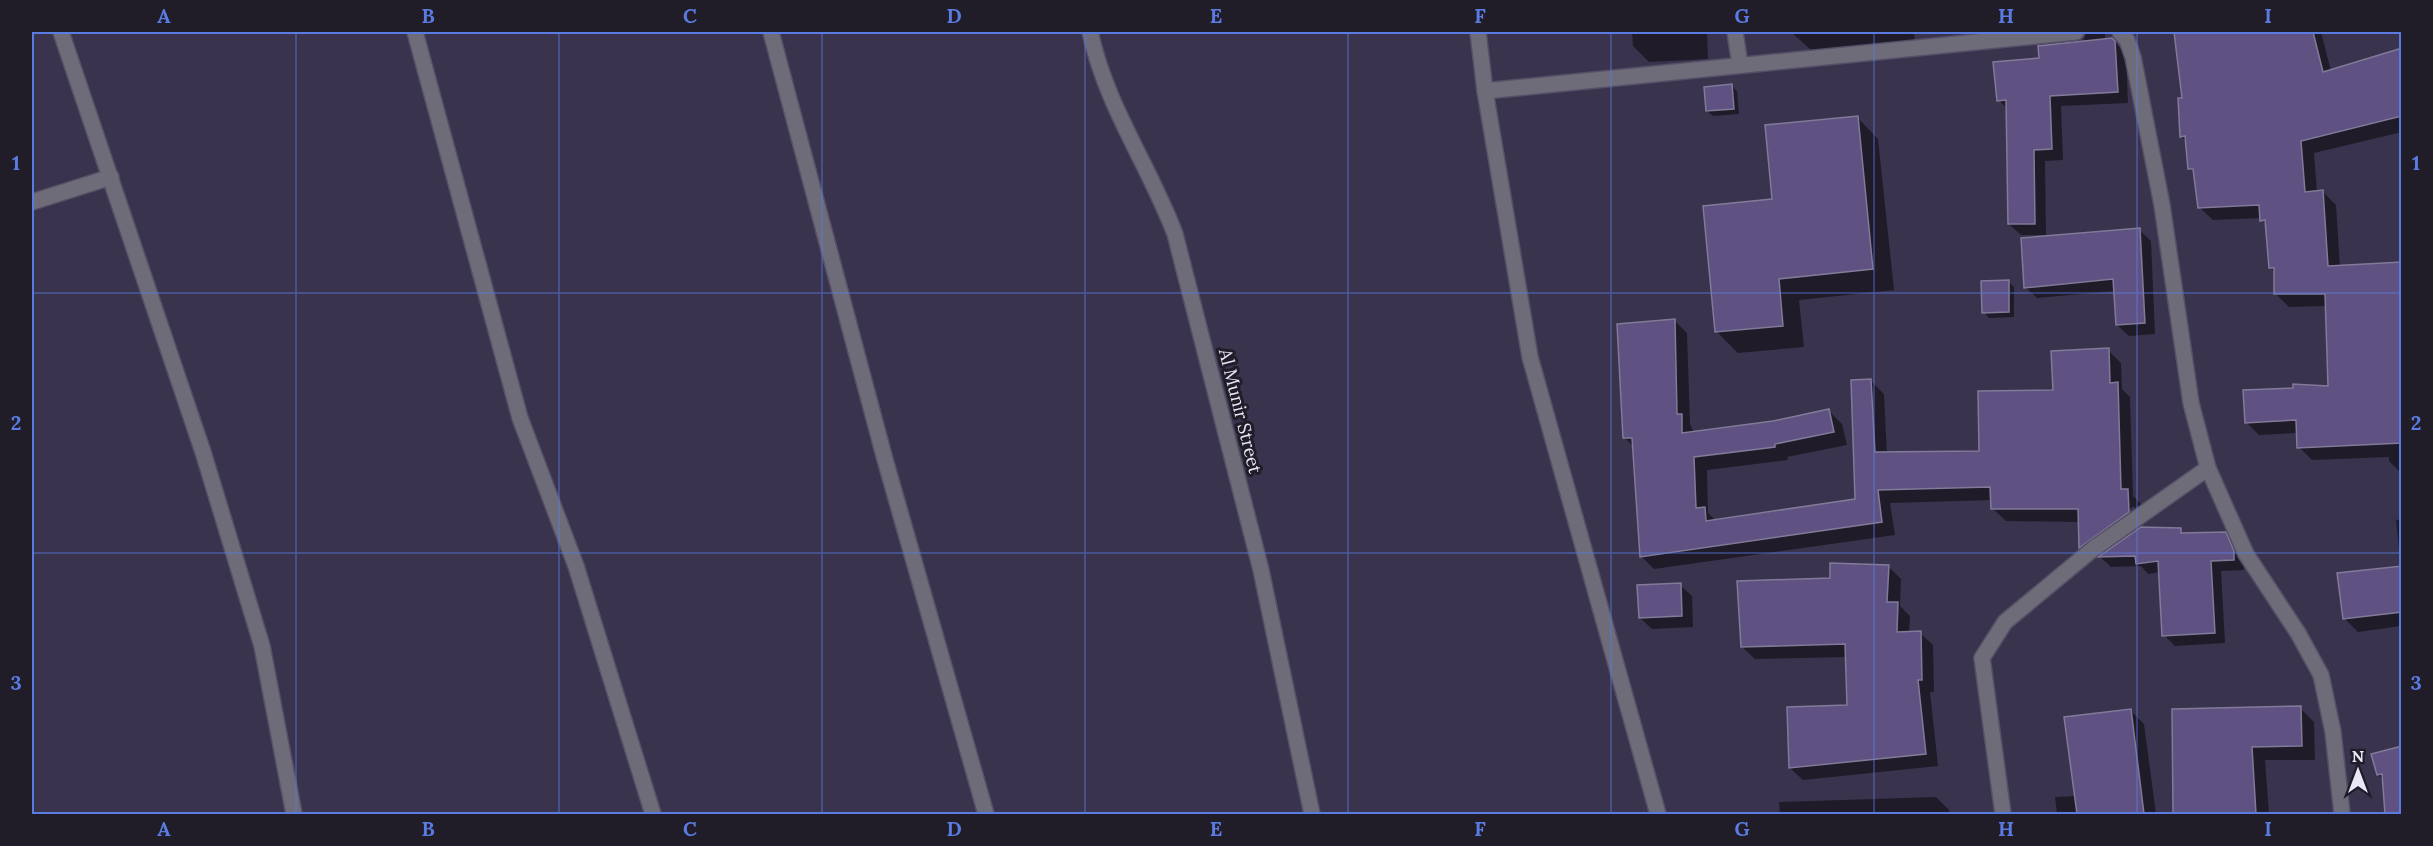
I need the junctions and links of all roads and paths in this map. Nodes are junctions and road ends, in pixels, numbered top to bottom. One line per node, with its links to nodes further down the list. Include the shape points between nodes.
1 (61, 32): 11 (street)
2 (415, 32): 15 (street, via 520,418 576,566)
3 (771, 32): 16 (street, via 884,456)
4 (1090, 32): 17 (street, Al Munir Street, via 1099,70 1175,234 1261,570)
5 (1478, 32): 10 (street)
6 (1735, 32): 9 (street)
7 (2076, 32): 9 (street)
8 (2120, 32): 13 (street, via 2133,57 2162,205 2191,403)
9 (1740, 65): 10 (street)
10 (1485, 91): 18 (street, via 1530,357)
11 (111, 177): 12 (street); 14 (street, via 203,452 262,646)
12 (32, 202)
13 (2208, 468): 19 (street, via 2093,549 2005,622 1982,658); 20 (street, via 2246,554 2321,675 2333,732)
14 (294, 814)
15 (653, 814)
16 (986, 814)
17 (1312, 814)
18 (1658, 814)
19 (2003, 814)
20 (2342, 814)

